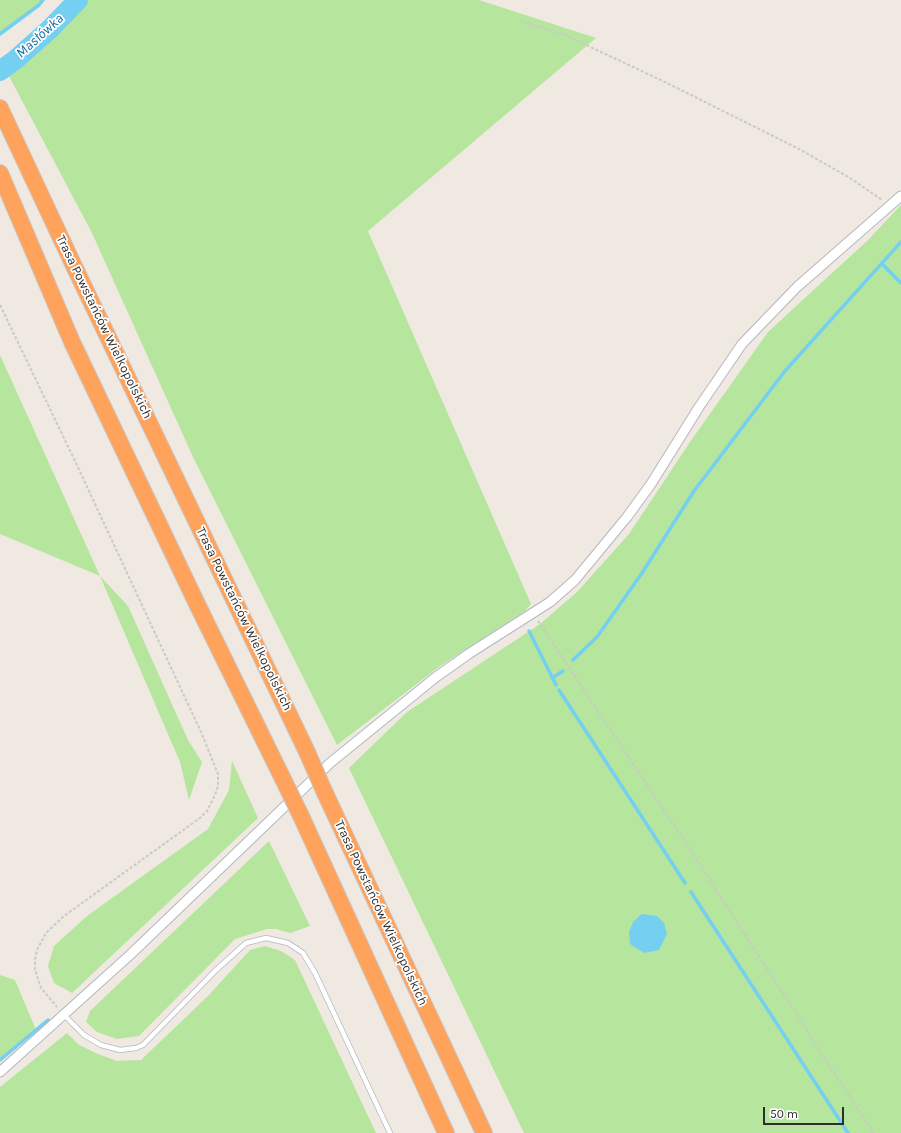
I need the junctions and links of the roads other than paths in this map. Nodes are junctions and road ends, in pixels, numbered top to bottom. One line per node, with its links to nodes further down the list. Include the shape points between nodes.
1 (0, 108): 8 (highway, Trasa Powstańców Wielkopolskich, bridge, via 307,752)
2 (0, 173): 7 (highway, bridge, via 72,342 301,816)
3 (901, 196): 4 (street, via 798,286 742,344 651,484 575,580 550,602 436,677 330,763)
4 (64, 1015): 5 (street); 6 (lane, via 84,1035 102,1045 120,1050 136,1048 143,1045 246,943 266,938 288,943 303,953 312,968)
5 (0, 1072)
6 (390, 1133)
7 (446, 1133)
8 (484, 1133)

